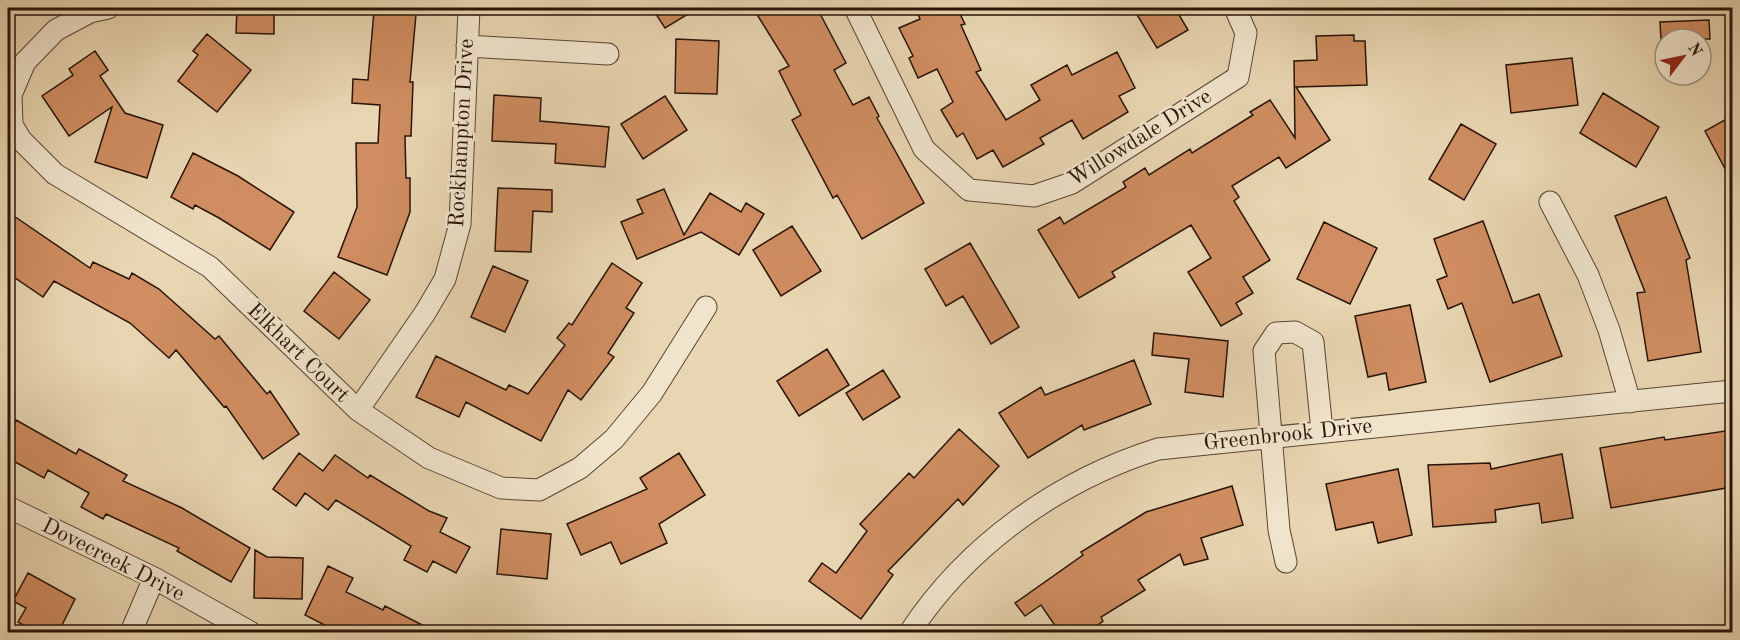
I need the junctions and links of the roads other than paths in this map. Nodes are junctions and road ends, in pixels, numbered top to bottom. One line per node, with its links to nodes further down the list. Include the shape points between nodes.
1 (108, 8): 11 (street, Elkhart Court, via 90,12 56,30 25,62 11,95 12,125 21,140 55,174 210,267)
2 (469, 8): 5 (street, Rockhampton Drive)
3 (855, 8): 4 (street, Willowdale Drive, via 924,149 969,190 1034,196 1072,183 1238,77 1246,33)
4 (1235, 8)
5 (467, 46): 6 (street); 11 (street, Rockhampton Drive, via 460,224 445,279)
6 (608, 54)
7 (1550, 202): 10 (street, via 1588,275)
8 (706, 307): 11 (street, Elkhart Court, via 652,393 614,440 580,468 539,490 501,488 429,458)
9 (1732, 391): 10 (street, Greenbrook Drive)
10 (1630, 402): 12 (street, Greenbrook Drive)
11 (358, 410)
12 (1322, 431): 13 (street, Greenbrook Drive); 13 (street, via 1313,342 1295,332 1276,333 1264,351)
13 (1270, 437): 15 (street); 19 (street, Greenbrook Drive, via 1158,449 1128,458 1087,478 1013,523 966,562 937,592)
14 (8, 507): 16 (street, Dovecreek Drive)
15 (1286, 562)
16 (154, 578): 17 (street); 18 (street, Dovecreek Drive)
17 (131, 633)
18 (250, 633)
19 (910, 633)

